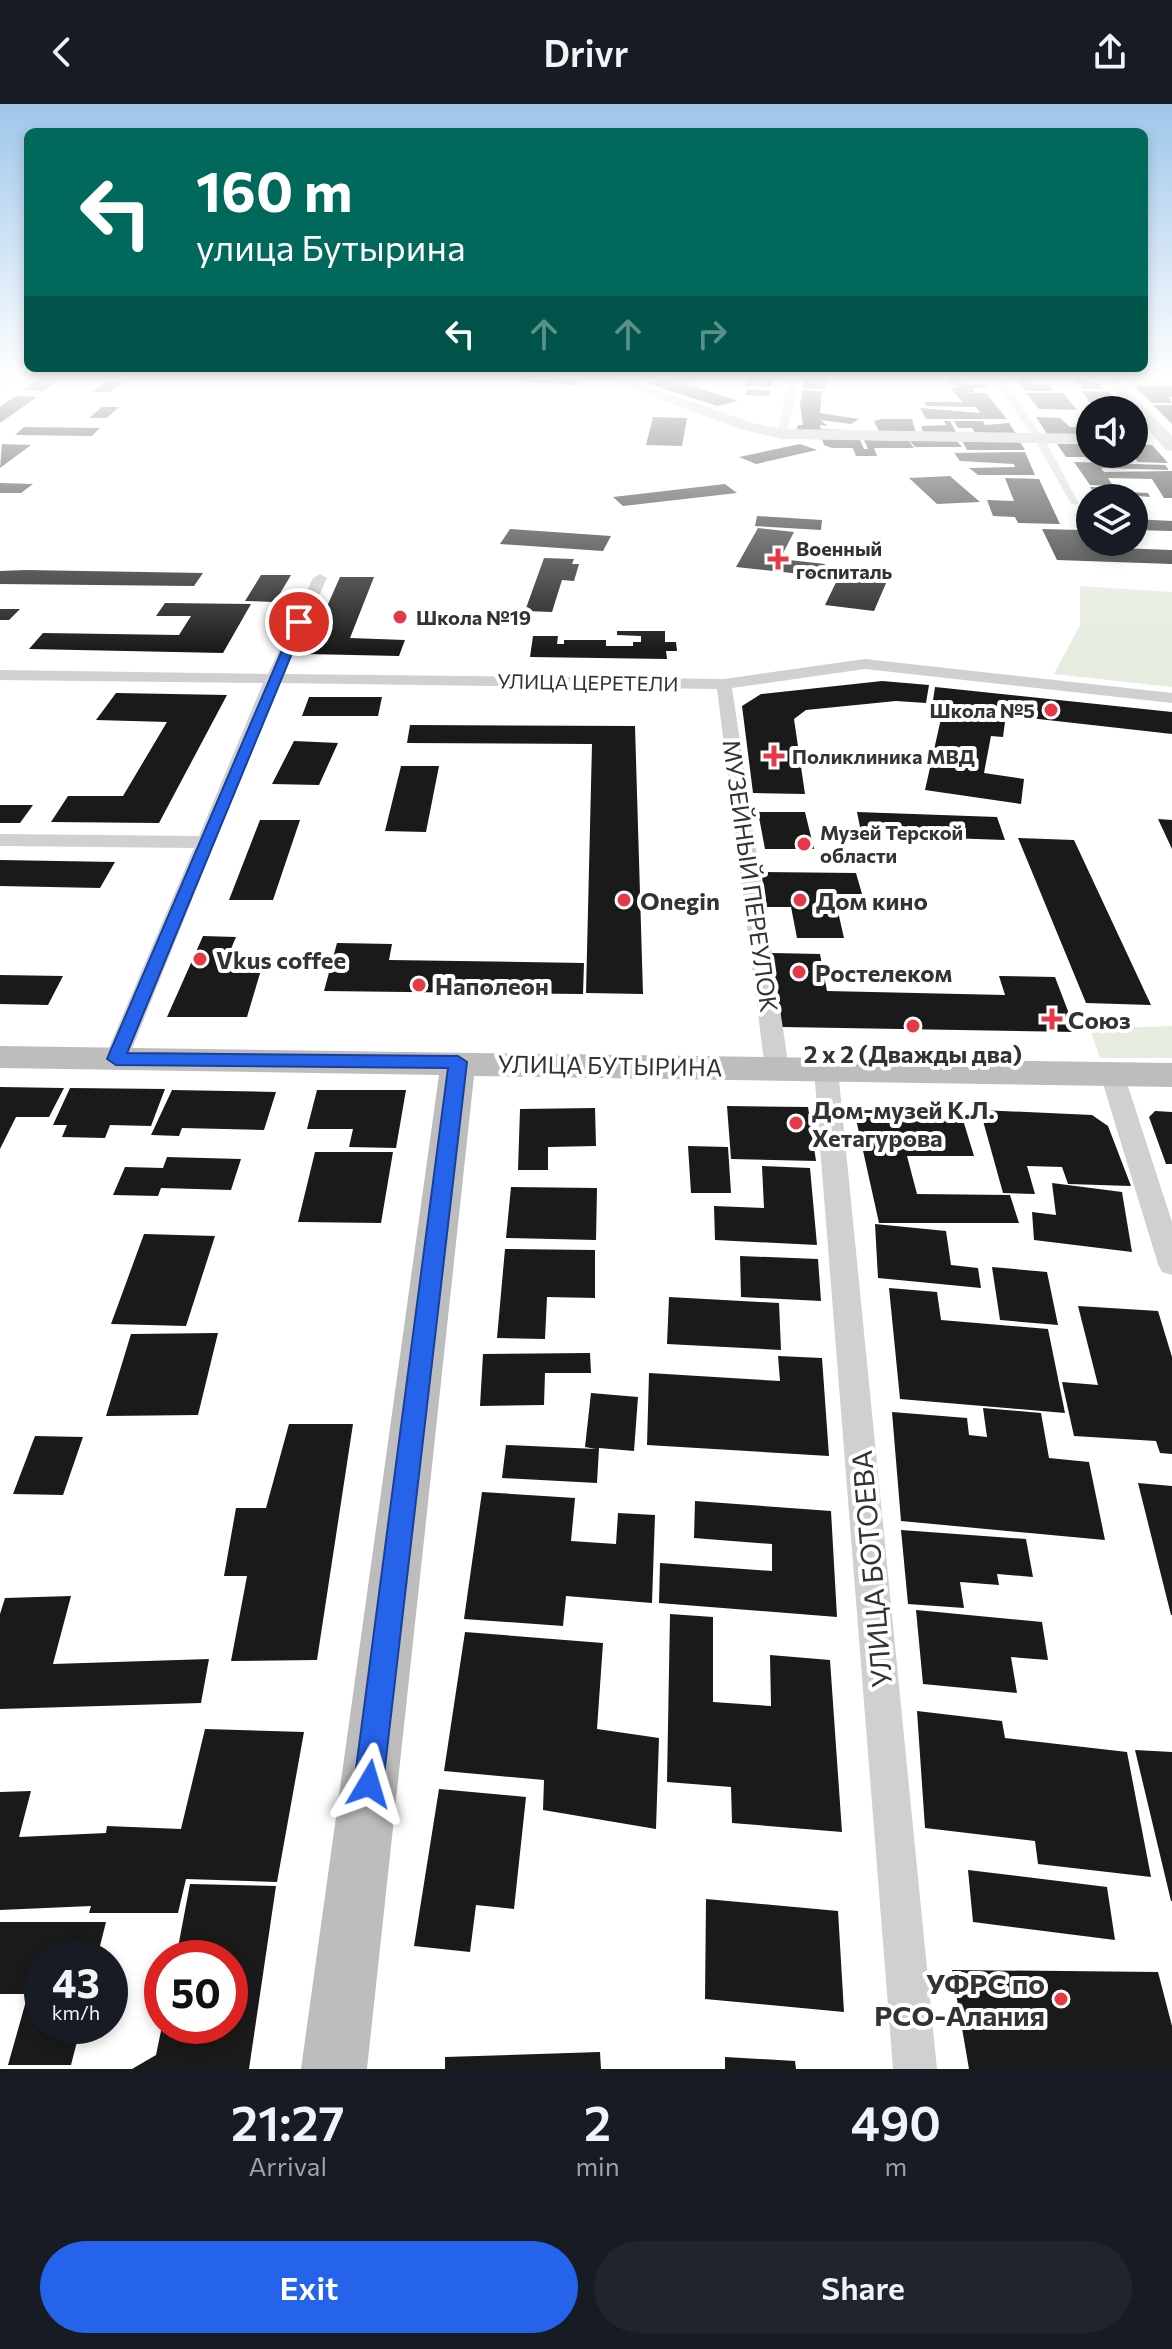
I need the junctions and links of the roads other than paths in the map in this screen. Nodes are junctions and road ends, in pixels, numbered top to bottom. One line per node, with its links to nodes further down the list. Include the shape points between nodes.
1 (1055, 467): 2 (street)
2 (1075, 501)
3 (320, 578): 5 (street)
4 (0, 675): 5 (street, УЛИЦА ЦЕРЕТЕЛИ)
5 (273, 679): 6 (street, УЛИЦА ЦЕРЕТЕЛИ); 9 (street)
6 (724, 684): 7 (street, УЛИЦА ЦЕРЕТЕЛИ, via 865,664); 13 (street, МУЗЕЙНЫЙ ПЕРЕУЛОК)
7 (1172, 698)
8 (0, 840): 9 (street)
9 (207, 842): 11 (street)
10 (0, 1057): 11 (main road, УЛИЦА БУТЫРИНА)
11 (116, 1059): 12 (main road, УЛИЦА БУТЫРИНА)
12 (458, 1062): 13 (main road, УЛИЦА БУТЫРИНА); 18 (main road)
13 (777, 1069): 14 (main road, УЛИЦА БУТЫРИНА)
14 (826, 1070): 15 (main road, УЛИЦА БУТЫРИНА); 19 (street, УЛИЦА БОТОЕВА)
15 (1112, 1074): 16 (main road, УЛИЦА БУТЫРИНА); 17 (street)
16 (1172, 1075)
17 (1172, 1264)
18 (334, 2069)
19 (915, 2069)

